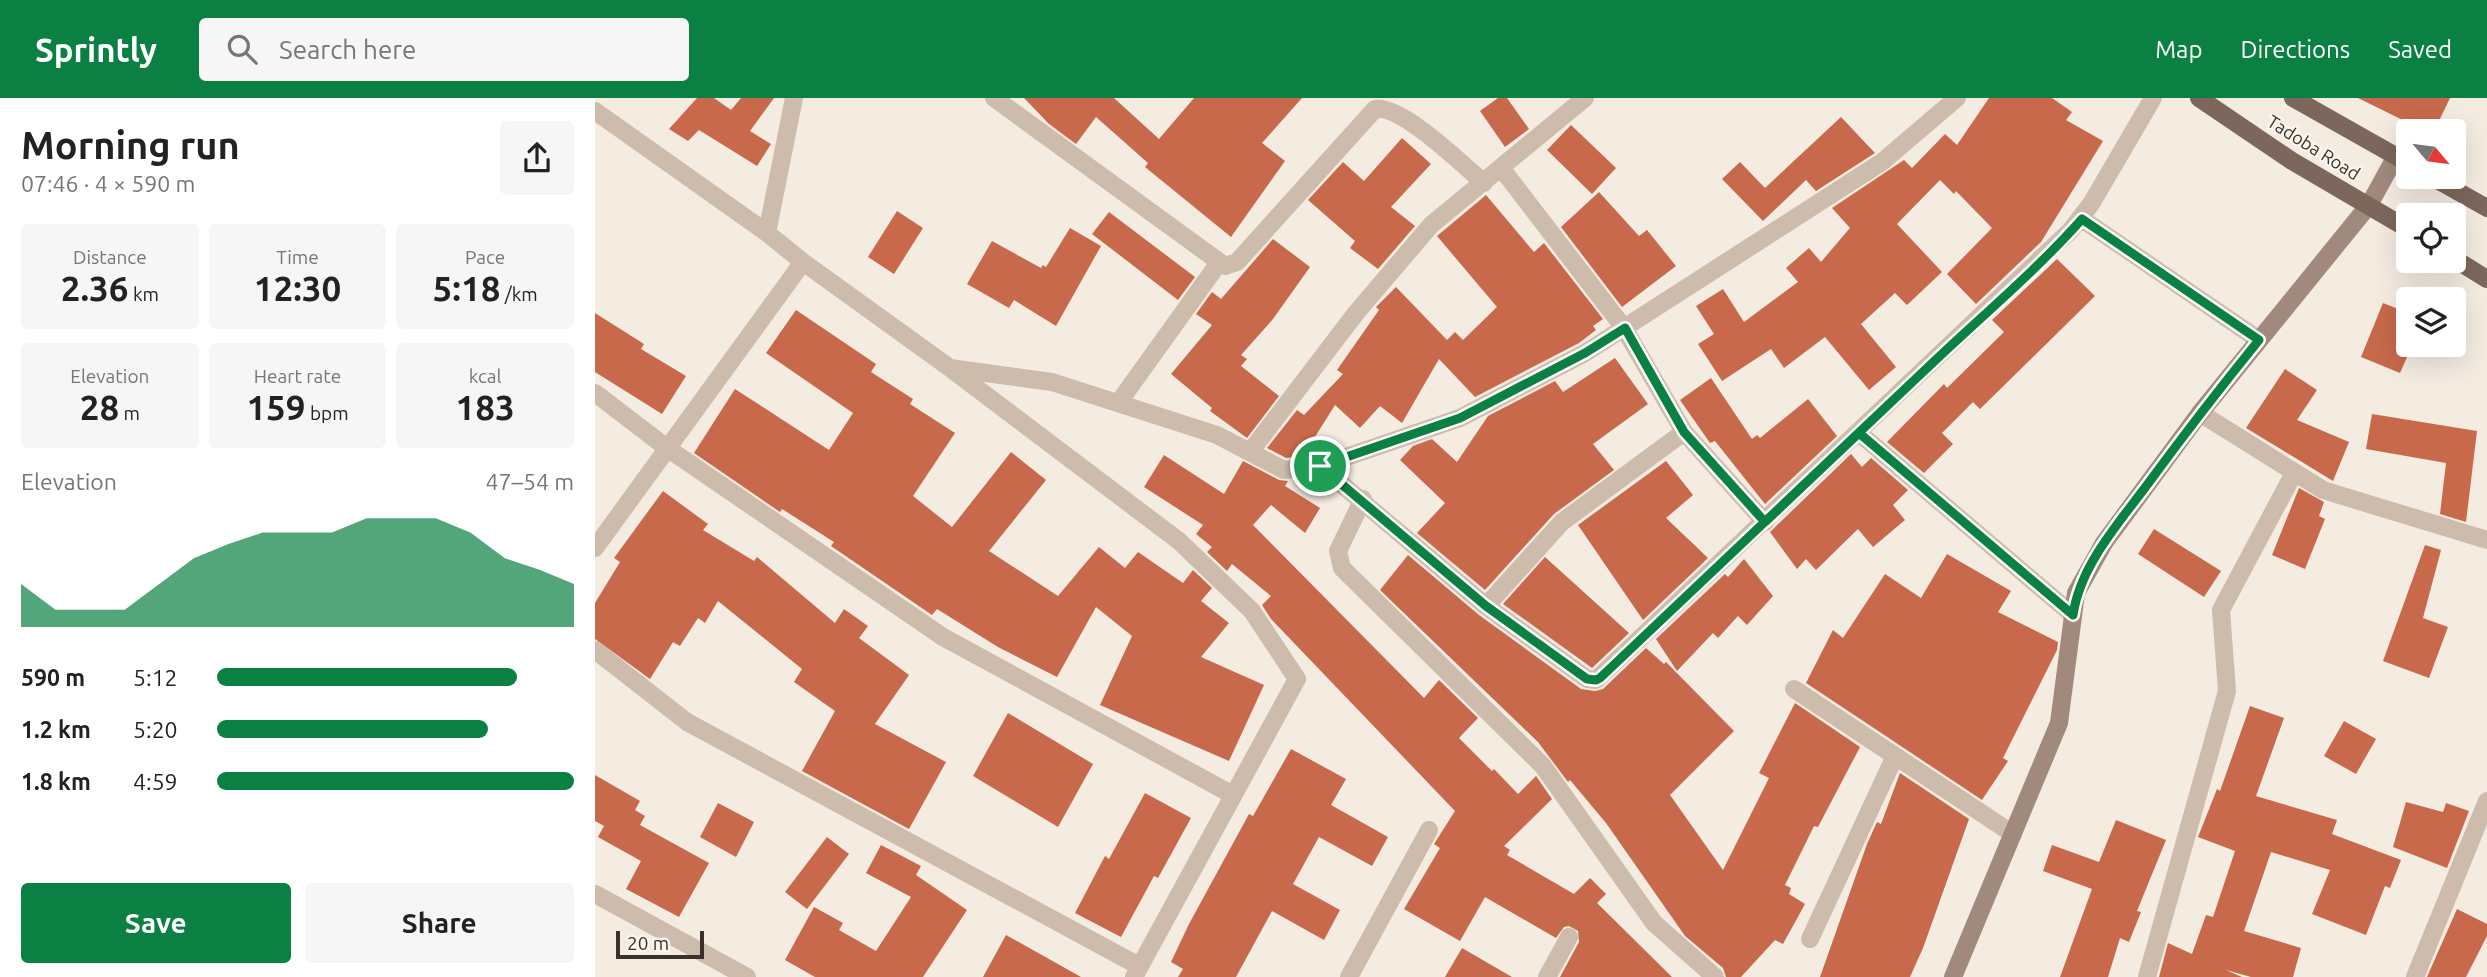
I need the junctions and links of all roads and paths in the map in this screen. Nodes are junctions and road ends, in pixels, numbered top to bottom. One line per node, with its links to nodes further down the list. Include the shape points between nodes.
1 (794, 98): 19 (street)
2 (994, 98): 21 (street)
3 (1585, 98): 12 (street)
4 (1957, 98): 24 (street, via 1882,162)
5 (2153, 98): 17 (street)
6 (2199, 98): 15 (main road, Tadoba Road)
7 (2294, 98): 10 (main road, Tadoba Road)
8 (1383, 103): 13 (street); 21 (street, via 1237,262)
9 (595, 111): 19 (street)
10 (2396, 157)
11 (2396, 168): 15 (street)
12 (1502, 169): 13 (street); 24 (street)
13 (1484, 183): 33 (street, via 1423,235 1356,313)
14 (2453, 189): 16 (main road)
15 (2368, 205): 18 (main road, Tadoba Road); 25 (street)
16 (2487, 208)
17 (2082, 219): 25 (street); 31 (street)
18 (2396, 222)
19 (767, 233): 20 (street)
20 (803, 262): 26 (street); 32 (street)
21 (1218, 264): 28 (street)
22 (2466, 266): 23 (main road)
23 (2487, 279)
24 (1625, 328): 30 (street); 34 (street, via 1460,418)
25 (2259, 340): 29 (street)
26 (950, 368): 28 (street, via 1052,382); 45 (street, via 1179,541 1252,611 1297,679)
27 (595, 393): 32 (street)
28 (1119, 402): 33 (street, via 1217,435)
29 (2200, 413): 35 (street); 41 (street, via 2104,543 2076,593)
30 (1684, 432): 37 (street); 40 (street, via 1562,522)
31 (1859, 433): 37 (street); 41 (street)
32 (667, 448): 39 (street); 45 (street, via 943,636)
33 (1250, 452): 34 (street, via 1284,470)
34 (1320, 466): 36 (street)
35 (2294, 473): 38 (street, via 2323,490); 58 (street, via 2221,610 2227,691)
36 (1363, 499): 40 (street); 56 (street, via 1338,551 1342,568 1537,760 1654,923)
37 (1765, 522): 40 (street, via 1596,680 1587,679)
38 (2487, 540)
39 (595, 548)
40 (1486, 606)
41 (2073, 615): 48 (street, via 2059,723)
42 (595, 650): 52 (street, via 687,722)
43 (1794, 689): 44 (street)
44 (1895, 756): 48 (street); 51 (street)
45 (1233, 795): 52 (street)
46 (2487, 801): 59 (street)
47 (1429, 830): 54 (street)
48 (2013, 834): 57 (street)
49 (595, 894): 53 (street)
50 (1569, 937): 55 (street)
51 (1809, 940)
52 (1137, 972)
53 (747, 977)
54 (1349, 977)
55 (1547, 977)
56 (1715, 977)
57 (1953, 977)
58 (2147, 977)
59 (2415, 977)

